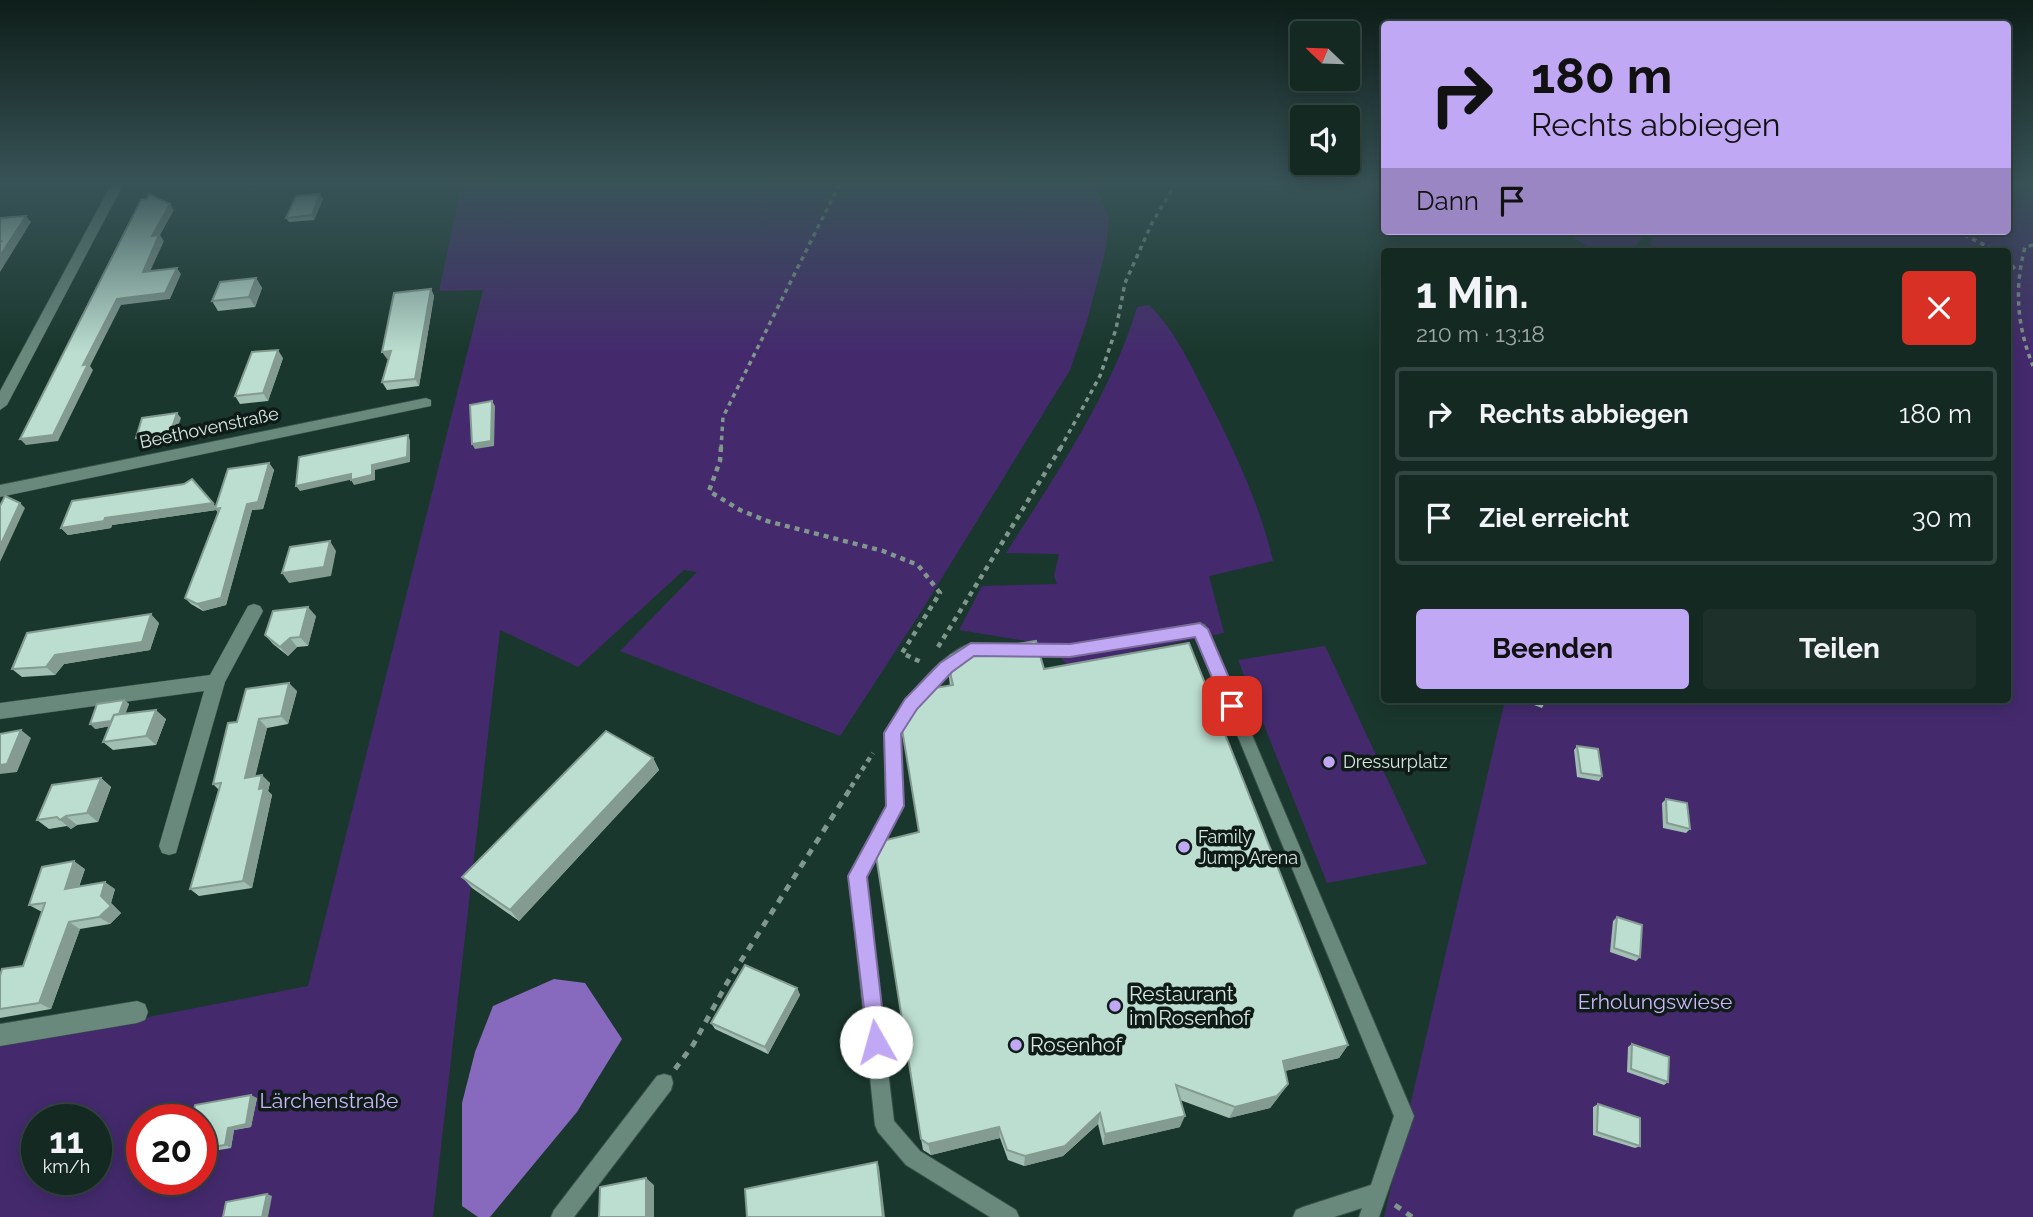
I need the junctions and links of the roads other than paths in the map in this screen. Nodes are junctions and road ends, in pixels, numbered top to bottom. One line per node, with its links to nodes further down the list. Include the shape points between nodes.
1 (88, 240): 3 (street)
2 (426, 403): 4 (street, Beethovenstraße)
3 (0, 405)
4 (0, 491)
5 (254, 611): 6 (street)
6 (216, 682): 7 (street); 8 (street)
7 (0, 711)
8 (169, 846)
9 (137, 1012): 10 (street)
10 (0, 1035)
11 (664, 1083): 13 (lane)
12 (1378, 1193): 14 (lane, via 1404,1116 1200,629 1070,651 971,649 946,667 911,704 892,733 895,806 857,876 885,1125 913,1158); 15 (lane); 16 (lane)
13 (561, 1217)
14 (1009, 1217)
15 (1303, 1217)
16 (1369, 1217)

